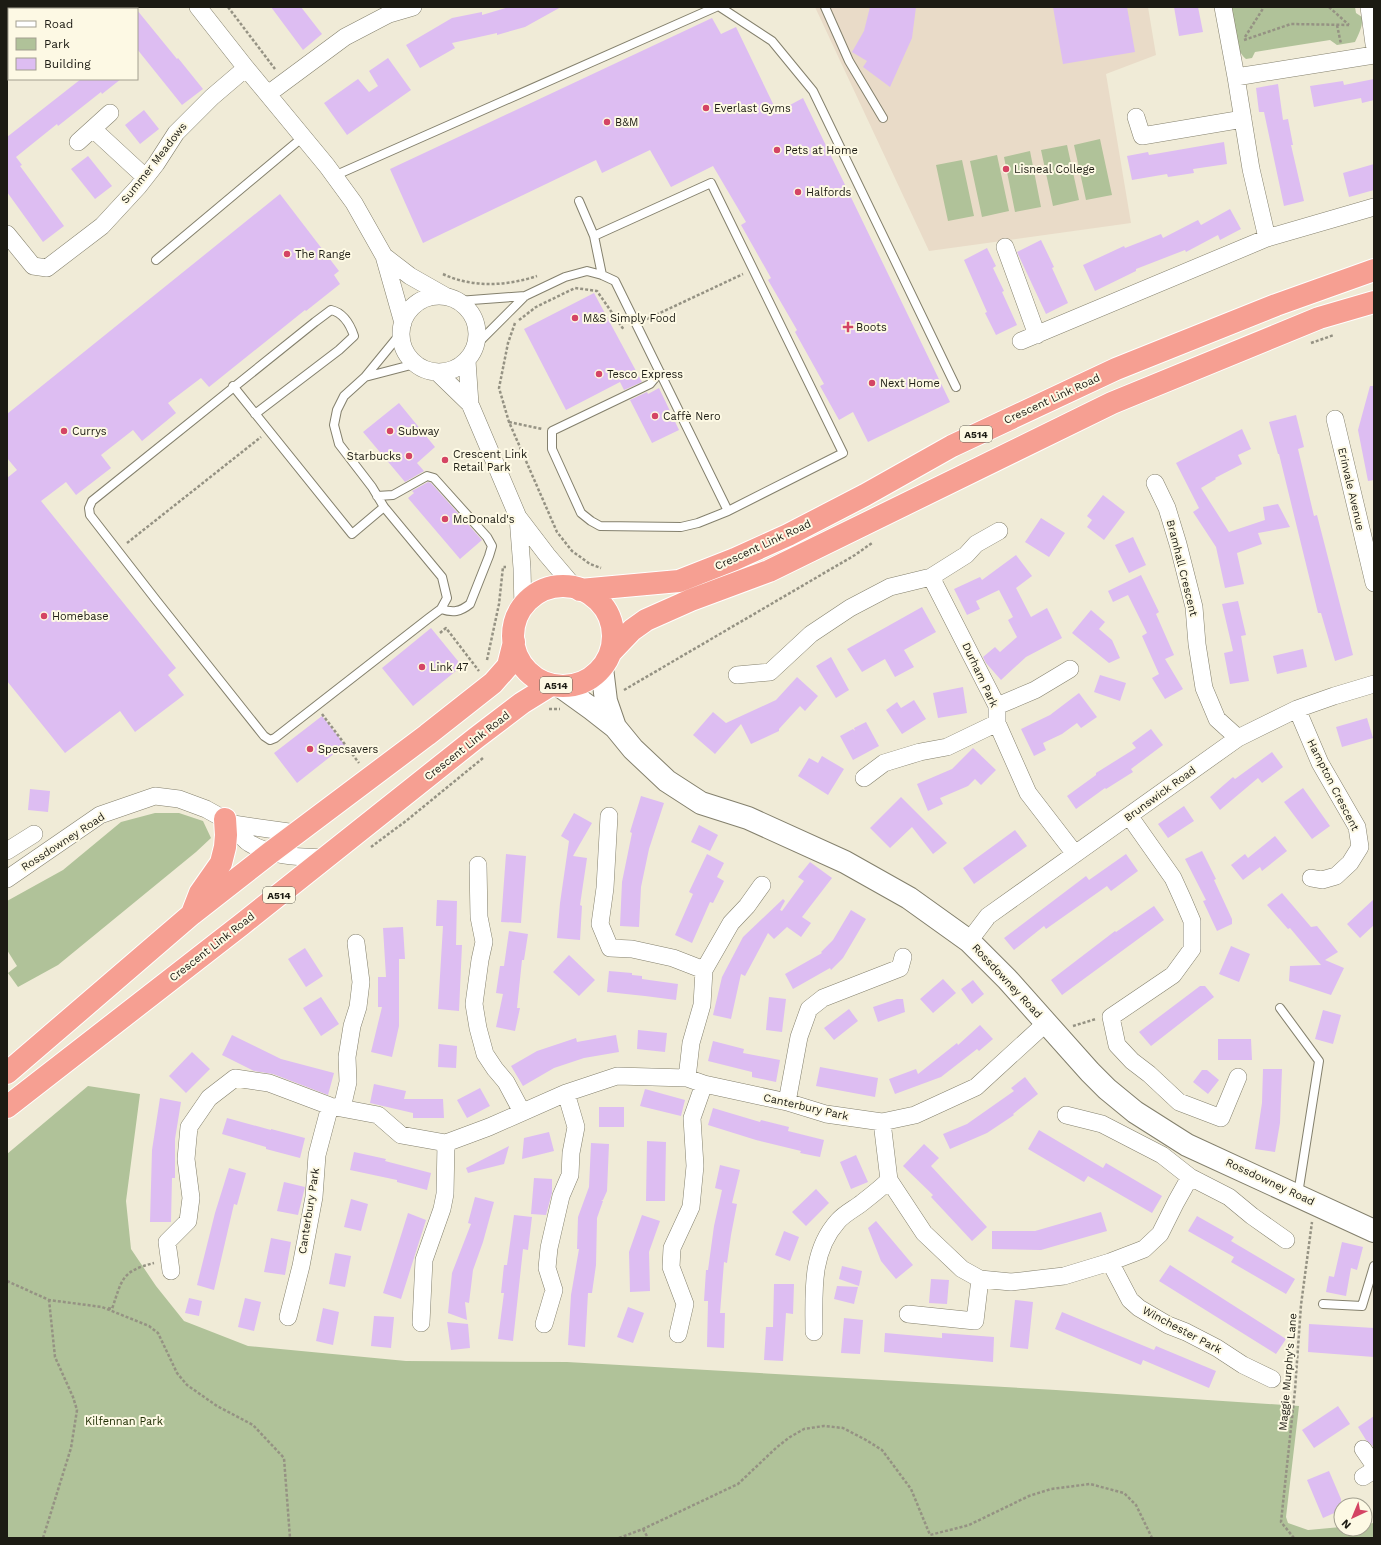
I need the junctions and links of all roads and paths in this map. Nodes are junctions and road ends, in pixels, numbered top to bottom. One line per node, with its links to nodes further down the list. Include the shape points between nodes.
1 (198, 7): 13 (street)
2 (228, 7): 15 (path, via 276,70)
3 (413, 7): 15 (street, via 389,14 345,37)
4 (716, 7): 24 (lane)
5 (720, 7): 56 (lane, via 772,41 813,91)
6 (825, 7): 19 (lane, via 849,61)
7 (1223, 7): 14 (street)
8 (1264, 7): 9 (path, via 1242,41 1291,24 1349,25)
9 (1329, 7)
10 (1368, 7): 11 (street)
11 (1374, 44)
12 (1374, 55): 14 (street)
13 (246, 68): 16 (street); 25 (street, Summer Meadows, via 197,110 176,133)
14 (1236, 77): 20 (street)
15 (287, 80): 16 (street)
16 (268, 94): 22 (street)
17 (110, 114): 21 (street)
18 (1136, 117): 20 (street, via 1142,136)
19 (883, 118)
20 (1243, 119): 30 (street, via 1251,169)
21 (93, 129): 23 (street); 25 (street)
22 (303, 138): 24 (street); 33 (lane)
23 (78, 142)
24 (334, 176): 32 (street, via 354,203)
25 (145, 177): 28 (street, Summer Meadows, via 102,226 47,268 33,266)
26 (579, 201): 29 (lane)
27 (1374, 207): 30 (street)
28 (7, 234)
29 (594, 236): 34 (lane, via 711,183); 38 (lane)
30 (1267, 238): 46 (street)
31 (1005, 247): 46 (street)
32 (384, 256): 40 (street, via 410,276); 43 (street)
33 (156, 260)
34 (753, 270): 42 (path); 66 (lane, via 843,453)
35 (1374, 270): 75 (highway, Crescent Link Road / A514, via 1276,305 1116,369 952,446 788,535 735,560 679,581)
36 (439, 273): 37 (path, via 453,279 483,284 521,281)
37 (542, 274)
38 (602, 275): 39 (lane, via 587,271 565,277); 52 (lane, via 615,281)
39 (525, 296): 40 (lane); 48 (lane)
40 (452, 299): 43 (street, via 434,296 423,300 407,314); 48 (street, via 468,309 474,319 478,331)
41 (1374, 302): 80 (highway, Crescent Link Road / A514, via 1319,318 1112,403 769,571 646,620 632,630)
42 (647, 319)
43 (402, 328): 51 (street, via 402,344); 54 (lane)
44 (624, 330): 60 (path, via 598,291 575,288 536,307 526,315 515,324 503,363 499,388)
45 (1340, 333): 49 (path)
46 (1037, 335): 47 (street)
47 (1021, 341)
48 (477, 344): 50 (street)
49 (1304, 346)
50 (467, 361): 53 (street, via 449,372); 57 (street)
51 (415, 364): 53 (street); 54 (lane)
52 (660, 372): 61 (lane, via 650,384); 66 (lane)
53 (438, 373): 57 (street)
54 (365, 377): 64 (lane, via 344,396 337,410 334,425 339,444)
55 (233, 386): 58 (lane); 58 (lane, via 331,310 350,324 354,336); 88 (lane, via 92,501 90,515 264,736 270,740 274,738)
56 (956, 387)
57 (470, 404): 67 (street)
58 (255, 414): 65 (lane, via 352,534)
59 (1335, 419): 74 (street, Erinvale Avenue)
60 (509, 422): 61 (path); 69 (path)
61 (552, 431): 66 (lane, via 552,450 581,513 600,526 681,527)
62 (263, 435): 71 (path)
63 (1154, 483): 93 (street, Bramhall Crescent, via 1167,508 1194,607 1204,688 1217,719)
64 (378, 496): 65 (lane); 77 (lane, via 393,494 427,476 434,478 488,537 492,546 470,604 456,612)
65 (384, 507): 77 (lane, via 442,577 447,598)
66 (728, 511)
67 (518, 517): 75 (street, via 547,555); 76 (street)
68 (999, 531): 73 (street, via 976,544 966,555)
69 (562, 539)
70 (878, 539): 87 (path)
71 (124, 546)
72 (503, 567): 82 (path, via 499,604 488,659)
73 (931, 577): 83 (street, via 890,587 850,608 811,634 770,672); 89 (street, Durham Park)
74 (1374, 583)
75 (578, 589): 76 (highway, Crescent Link Road / A514, via 563,587 544,590 528,601); 80 (highway, via 595,598 607,612 613,628 613,644)
76 (523, 608): 79 (highway, Crescent Link Road / A514, via 515,625)
77 (441, 609): 88 (lane)
78 (440, 633): 82 (path, via 446,628)
79 (514, 642): 86 (highway, Crescent Link Road / A514, via 526,669 544,682); 99 (highway, Crescent Link Road / A514, via 508,666 493,683)
80 (607, 660): 86 (highway, Crescent Link Road / A514, via 586,681 572,686); 87 (street, Rossdowney Road)
81 (1070, 669): 89 (street, via 1035,690)
82 (480, 671): 84 (path)
83 (737, 675)
84 (474, 676)
85 (1374, 684): 90 (street, Brunswick Road)
86 (556, 685): 92 (street, Rossdowney Road); 104 (highway, Crescent Link Road / A514, via 522,703)
87 (606, 701): 92 (street, Rossdowney Road)
88 (316, 706): 94 (path)
89 (997, 706): 91 (street, Durham Park)
90 (1297, 710): 93 (street, Brunswick Road); 106 (street, Hampton Crescent, via 1320,763 1357,828 1360,847 1350,863 1336,876 1322,880)
91 (997, 723): 95 (street, via 947,747 884,763); 103 (street, Durham Park, via 1028,793)
92 (614, 727): 110 (street, Rossdowney Road, via 633,749 667,780 701,804 748,818 845,862 910,898)
93 (1238, 738): 97 (street, Brunswick Road)
94 (359, 763)
95 (864, 778)
96 (609, 816): 113 (street, via 600,924 610,948 632,949 673,958)
97 (1130, 816): 103 (street, Brunswick Road); 115 (street, via 1180,892 1192,921 1192,949 1173,975)
98 (229, 822): 99 (street, Rossdowney Road); 102 (street, Rossdowney Road, via 249,843); 107 (street, Rossdowney Road, via 179,798 155,796 100,815); 109 (highway, via 221,862 200,893)
99 (296, 833): 102 (highway, Crescent Link Road / A514)
100 (34, 834): 101 (street)
101 (7, 850)
102 (270, 852): 104 (street, Rossdowney Road, via 286,856); 109 (highway, Crescent Link Road / A514)
103 (1075, 854): 110 (street, Brunswick Road, via 988,916)
104 (325, 858): 123 (highway, Crescent Link Road / A514)
105 (478, 865): 125 (street, via 479,917 484,942 474,1004 478,1028 485,1054 506,1082)
106 (1311, 878)
107 (7, 879)
108 (762, 885): 113 (street, via 731,923)
109 (192, 914): 117 (highway, Crescent Link Road / A514)
110 (969, 941): 116 (street, Rossdowney Road)
111 (356, 943): 124 (street, Canterbury Park, via 361,982 358,1007 347,1057 348,1082)
112 (903, 957): 122 (street, via 900,968 823,998 809,1009 799,1036)
113 (704, 970): 119 (street, via 702,1005 691,1043)
114 (1280, 1008): 131 (lane, via 1319,1061)
115 (1111, 1017): 116 (path); 118 (street, via 1117,1045 1179,1102 1221,1118)
116 (1051, 1029): 127 (street, Canterbury Park, via 976,1087 914,1115); 131 (street, Rossdowney Road, via 1107,1089 1135,1112 1187,1145)
117 (7, 1073)
118 (1238, 1077)
119 (687, 1078): 120 (street, Canterbury Park); 121 (street, Canterbury Park, via 617,1076)
120 (704, 1084): 122 (street, Canterbury Park); 147 (street, via 692,1118 695,1166 691,1207 672,1248 671,1267 685,1304)
121 (566, 1092): 125 (street, Canterbury Park); 145 (street, via 576,1127 570,1175 561,1196 549,1248 547,1268 554,1290)
122 (787, 1102): 127 (street, Canterbury Park, via 826,1114)
123 (7, 1107)
124 (336, 1107): 128 (street, via 378,1115 401,1135); 135 (street, via 269,1083 235,1078 209,1098 189,1127 186,1159 191,1198 188,1221 167,1242); 143 (street, Canterbury Park, via 317,1155 314,1197)
125 (522, 1112): 128 (street, Canterbury Park)
126 (1066, 1115): 129 (street, via 1102,1124 1162,1156)
127 (882, 1122): 130 (street)
128 (446, 1143): 144 (street, via 445,1194 424,1260)
129 (1190, 1177): 133 (street, via 1229,1197); 134 (street, via 1160,1234 1144,1248)
130 (889, 1180): 137 (street, via 924,1233 962,1269); 146 (street, via 839,1220 826,1237 814,1278)
131 (1306, 1199): 132 (street, Rossdowney Road); 158 (path, Maggie Murphy's Lane, via 1296,1390 1281,1522)
132 (1374, 1231)
133 (1286, 1240)
134 (1110, 1262): 137 (street, via 1064,1276 1011,1282); 148 (street, Winchester Park, via 1130,1300 1139,1308)
135 (170, 1265): 141 (path, via 145,1266 130,1272 123,1279 112,1309)
136 (1374, 1266): 140 (lane, via 1362,1306)
137 (980, 1279): 142 (street, via 976,1321)
138 (7, 1281): 139 (path)
139 (49, 1300): 141 (path); 153 (path, via 56,1357 77,1410 71,1448)
140 (1323, 1304)
141 (102, 1307): 154 (path, via 149,1326 158,1333 177,1373 187,1385 217,1406 252,1425 284,1458)
142 (908, 1314)
143 (288, 1317)
144 (421, 1323)
145 (544, 1324)
146 (814, 1332)
147 (678, 1334)
148 (1272, 1379)
149 (1363, 1449): 150 (street)
150 (1370, 1471)
151 (643, 1529): 152 (path, via 738,1484 790,1437 804,1429 824,1426 843,1428 882,1450 911,1489); 155 (path); 156 (path)
152 (930, 1536): 157 (path, via 969,1525 1016,1502 1051,1489 1090,1484 1124,1493 1136,1505)
153 (43, 1538)
154 (290, 1538)
155 (619, 1538)
156 (648, 1538)
157 (1152, 1538)
158 (1294, 1538)

